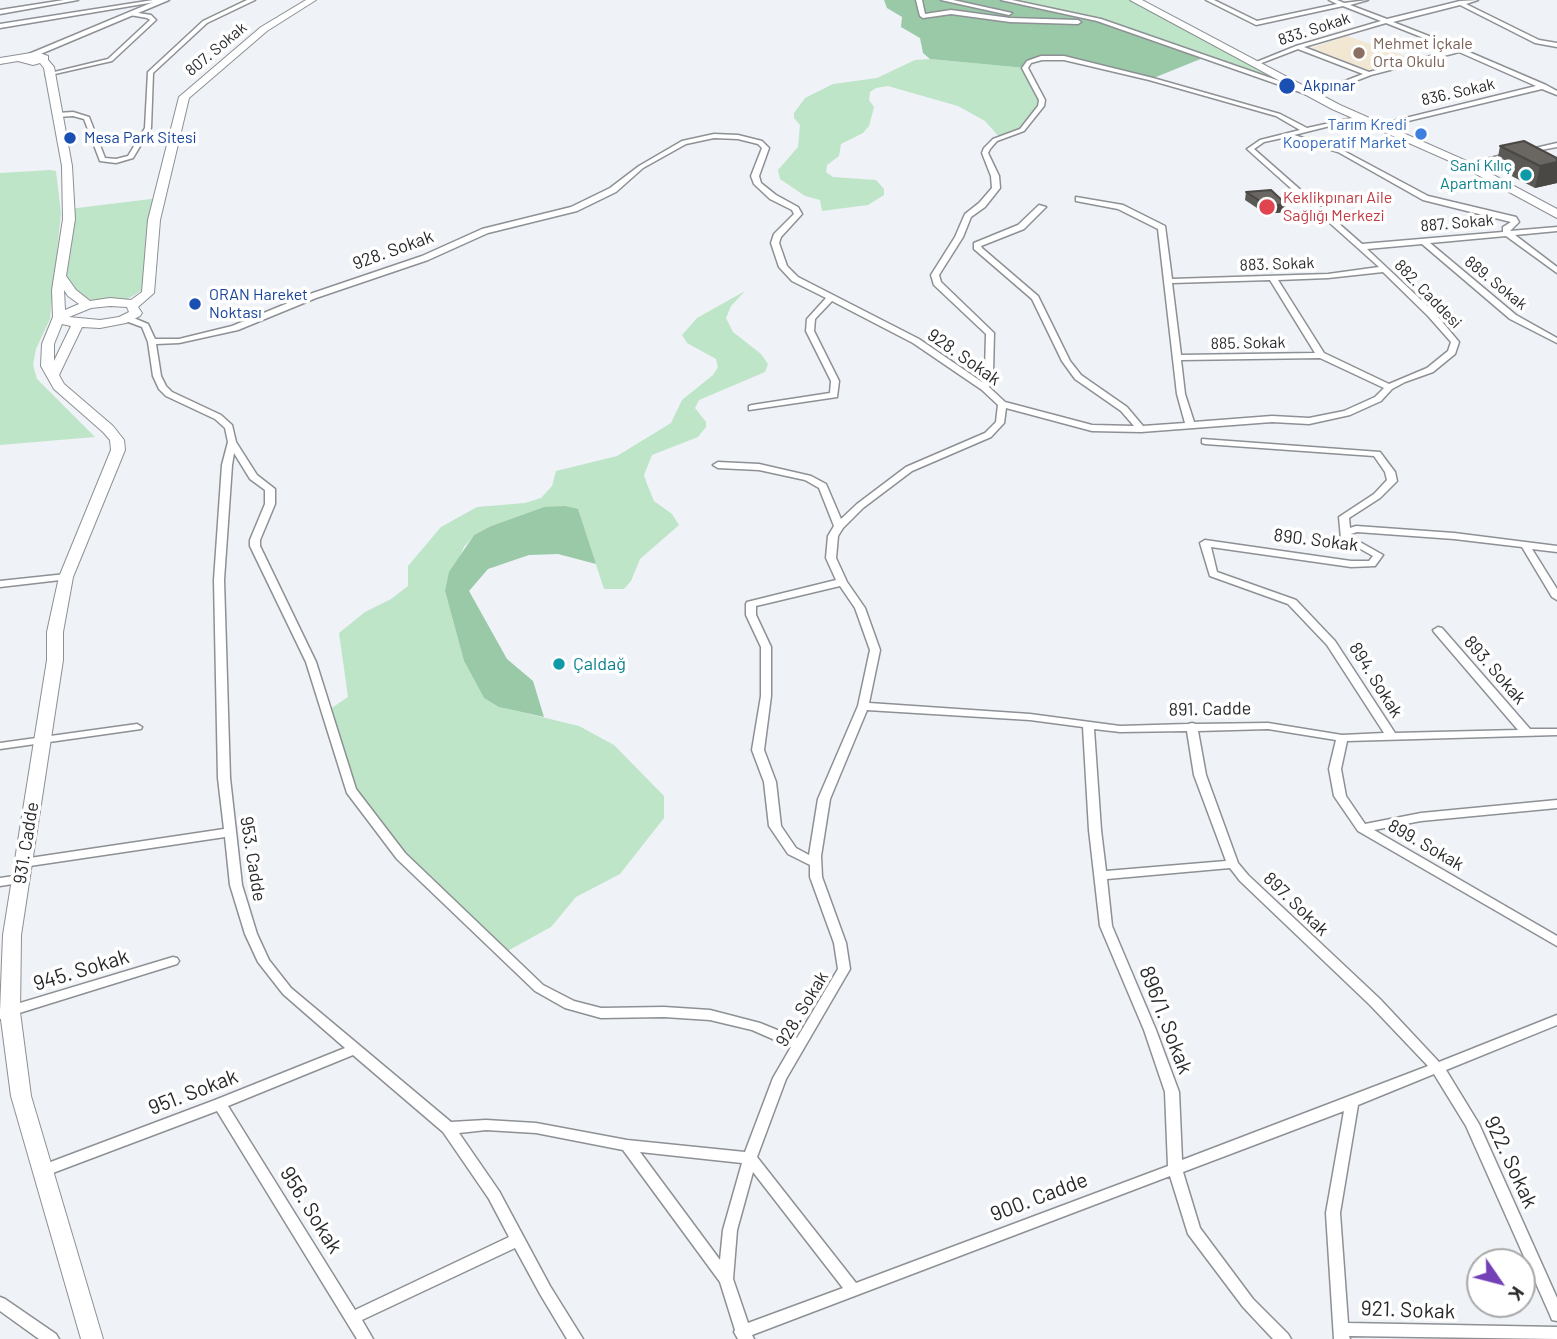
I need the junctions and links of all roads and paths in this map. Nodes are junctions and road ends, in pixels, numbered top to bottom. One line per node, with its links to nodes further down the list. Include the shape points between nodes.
1 (75, 0): 16 (street)
2 (165, 0): 17 (street); 21 (street)
3 (252, 0): 35 (street, via 205,22 150,73 148,128 131,157 102,160 87,118)
4 (312, 0): 58 (main road, 807. Sokak, via 264,29 184,97 154,219 148,293)
5 (919, 0): 20 (street, via 923,16 951,12 1022,21)
6 (944, 0): 18 (street, via 1020,14)
7 (1004, 0): 18 (street)
8 (1135, 0): 29 (main road)
9 (1209, 0): 14 (street, via 1256,23)
10 (1332, 0): 14 (street)
11 (1365, 0): 14 (street)
12 (1450, 0): 15 (street)
13 (1475, 0): 15 (street, 833. Sokak)
14 (1343, 4): 19 (street)
15 (1461, 4): 19 (street, 833. Sokak); 23 (street, via 1524,36)
16 (0, 12)
17 (132, 14): 22 (street); 31 (street, via 153,20 108,62)
18 (1069, 15): 20 (street)
19 (1388, 21): 24 (street, 833. Sokak); 25 (street)
20 (1104, 22): 34 (street)
21 (0, 26)
22 (66, 43): 26 (street); 27 (street)
23 (1555, 46)
24 (1298, 47): 29 (street, 833. Sokak); 30 (street)
25 (1460, 50): 30 (street); 32 (street)
26 (43, 58): 27 (main road); 31 (main road)
27 (27, 59): 28 (main road); 31 (main road)
28 (0, 61)
29 (1257, 63): 34 (main road)
30 (1369, 74): 34 (street)
31 (48, 75): 35 (main road)
32 (1544, 86): 33 (street); 37 (street, 836. Sokak)
33 (1557, 93)
34 (1314, 95): 36 (main road)
35 (57, 115): 53 (main road, via 67,166 69,219)
36 (1360, 117): 37 (main road); 38 (street, 882. Caddesi)
37 (1379, 126): 41 (main road)
38 (1307, 131): 39 (street, 882. Caddesi); 48 (street, via 1278,114 1151,79 1063,58 1034,60 1025,68 1041,106 1022,130 987,148 996,188 968,216)
39 (1287, 135): 46 (street, via 1340,152 1426,198 1513,219); 50 (street, 882. Caddesi, via 1253,144 1250,149)
40 (1557, 145): 41 (street)
41 (1467, 165): 44 (main road)
42 (1079, 199): 55 (street, via 1107,202 1162,228)
43 (1042, 207): 49 (street, via 1012,232)
44 (1557, 214)
45 (1557, 229): 46 (street, 887. Sokak)
46 (1507, 233): 47 (street, 887. Sokak); 52 (street)
47 (1422, 240): 50 (street, 887. Sokak); 62 (street, 889. Sokak, via 1513,317)
48 (956, 242): 49 (street); 68 (street, via 935,275 937,283 990,333)
49 (977, 244): 72 (street, via 1035,298 1078,377 1124,409)
50 (1359, 247): 51 (street, 882. Caddesi)
51 (1385, 269): 54 (street, 883. Sokak); 67 (street, 882. Caddesi, via 1455,342 1445,360)
52 (1557, 271)
53 (61, 277): 57 (main road); 59 (main road)
54 (1273, 278): 55 (street, 883. Sokak); 64 (street)
55 (1170, 281): 65 (street)
56 (830, 298): 63 (street, 928. Sokak, via 810,290 783,267 775,243 798,214 758,184 755,176 766,148 748,139 714,136 671,147 612,190 574,209 485,231 235,328 179,341); 68 (street, 928. Sokak, via 916,341); 70 (street, via 811,319 810,331 835,381 834,395)
57 (88, 305): 58 (main road); 59 (main road)
58 (133, 305): 60 (main road, via 135,313)
59 (59, 317): 61 (main road); 66 (main road, via 48,344 47,366)
60 (126, 318): 61 (main road); 63 (street, via 145,326)
61 (78, 323): 66 (main road)
62 (1557, 341)
63 (152, 342): 74 (street, via 162,387 218,417 229,427)
64 (1321, 355): 65 (street, 885. Sokak); 67 (street)
65 (1176, 358): 71 (street)
66 (53, 375): 80 (main road, 931. Cadde, via 117,440 111,471)
67 (1389, 387): 71 (street, 882. Caddesi, via 1378,400 1333,417)
68 (985, 388): 69 (street, 928. Sokak)
69 (1002, 404): 72 (street, 882. Caddesi, via 1082,426); 76 (street, 928. Sokak, via 1000,424 988,435 909,469)
70 (752, 408)
71 (1190, 425): 72 (street, 882. Caddesi)
72 (1141, 429)
73 (1205, 440): 77 (street, via 1377,453 1392,481 1344,517)
74 (232, 442): 98 (street, 953. Cadde, via 219,580 220,692); 108 (street, via 253,477 270,489 270,503 255,546 311,662 351,790 401,856 539,988 570,1005 601,1013 710,1015 755,1026)
75 (718, 466): 76 (street, via 759,467 808,478 823,486)
76 (839, 526): 81 (street, 928. Sokak, via 831,558)
77 (1346, 533): 78 (street, 890. Sokak, via 1356,529); 85 (street, 890. Sokak, via 1346,538 1378,555 1372,564 1205,543 1213,574 1292,602)
78 (1525, 545): 79 (street, 890. Sokak); 83 (street)
79 (1557, 550)
80 (66, 577): 82 (street); 93 (main road, 931. Cadde)
81 (842, 582): 86 (street, 928. Sokak, via 860,608 875,650); 99 (street, via 751,604 751,615 766,647 766,696 758,750 770,782 775,826 792,851)
82 (0, 583)
83 (1557, 597)
84 (1438, 630): 90 (street, 893. Sokak)
85 (1331, 643): 92 (street, 894. Sokak)
86 (863, 706): 87 (street, 891. Cadde, via 1030,717); 99 (street, 928. Sokak, via 824,799)
87 (1088, 726): 88 (street, 891. Cadde); 102 (street, 896/1. Sokak)
88 (1192, 726): 94 (street, 891. Cadde, via 1268,726); 100 (street, 897. Sokak, via 1200,775)
89 (137, 727): 93 (street)
90 (1526, 732): 91 (street, 891. Cadde); 92 (street, 891. Cadde)
91 (1556, 733)
92 (1391, 737): 94 (street, 891. Cadde)
93 (42, 738): 95 (street); 101 (main road, 931. Cadde)
94 (1342, 738): 97 (street, 899. Sokak, via 1335,769 1340,796)
95 (0, 746)
96 (1557, 804): 97 (street)
97 (1362, 828): 104 (street, 899. Sokak)
98 (230, 832): 101 (street); 109 (street, 953. Cadde, via 236,885 264,962 287,991)
99 (816, 863): 108 (street, 928. Sokak, via 816,877 840,943 844,970)
100 (1233, 864): 102 (street); 110 (street, 897. Sokak)
101 (22, 871): 103 (street); 106 (main road, 931. Cadde)
102 (1100, 876): 116 (street, 896/1. Sokak, via 1106,926 1172,1093)
103 (0, 882)
104 (1557, 942)
105 (173, 961): 106 (street, 945. Sokak)
106 (5, 1013): 117 (main road, 931. Cadde, via 22,1096)
107 (1557, 1020): 110 (street, 900. Cadde)
108 (799, 1045): 115 (street, 928. Sokak, via 780,1078)
109 (355, 1049): 112 (street, 951. Sokak); 113 (street, 953. Cadde)
110 (1438, 1069): 111 (street, 900. Cadde); 122 (street, 922. Sokak, via 1472,1124)
111 (1352, 1102): 116 (street, 900. Cadde); 124 (street, via 1333,1213)
112 (220, 1104): 117 (street, 951. Sokak); 123 (street, 956. Sokak)
113 (448, 1128): 114 (street, via 536,1128); 118 (street, 953. Cadde, via 494,1195)
114 (627, 1145): 115 (street); 119 (street)
115 (750, 1158): 119 (street, 928. Sokak, via 730,1230); 120 (street)
116 (1175, 1168): 120 (street, 900. Cadde); 131 (street, 896/1. Sokak, via 1193,1230 1248,1303)
117 (45, 1170): 128 (main road, 931. Cadde)
118 (517, 1240): 123 (street); 130 (street, 953. Cadde)
119 (726, 1279): 126 (street, 928. Sokak)
120 (853, 1290): 126 (street, 900. Cadde)
121 (0, 1303): 127 (street)
122 (1557, 1315)
123 (354, 1317): 129 (street, 956. Sokak)
124 (1341, 1334): 125 (street, 921. Sokak)
125 (1557, 1334)
126 (744, 1336)
127 (51, 1339)
128 (92, 1339)
129 (365, 1339)
130 (575, 1339)
131 (1283, 1339)

